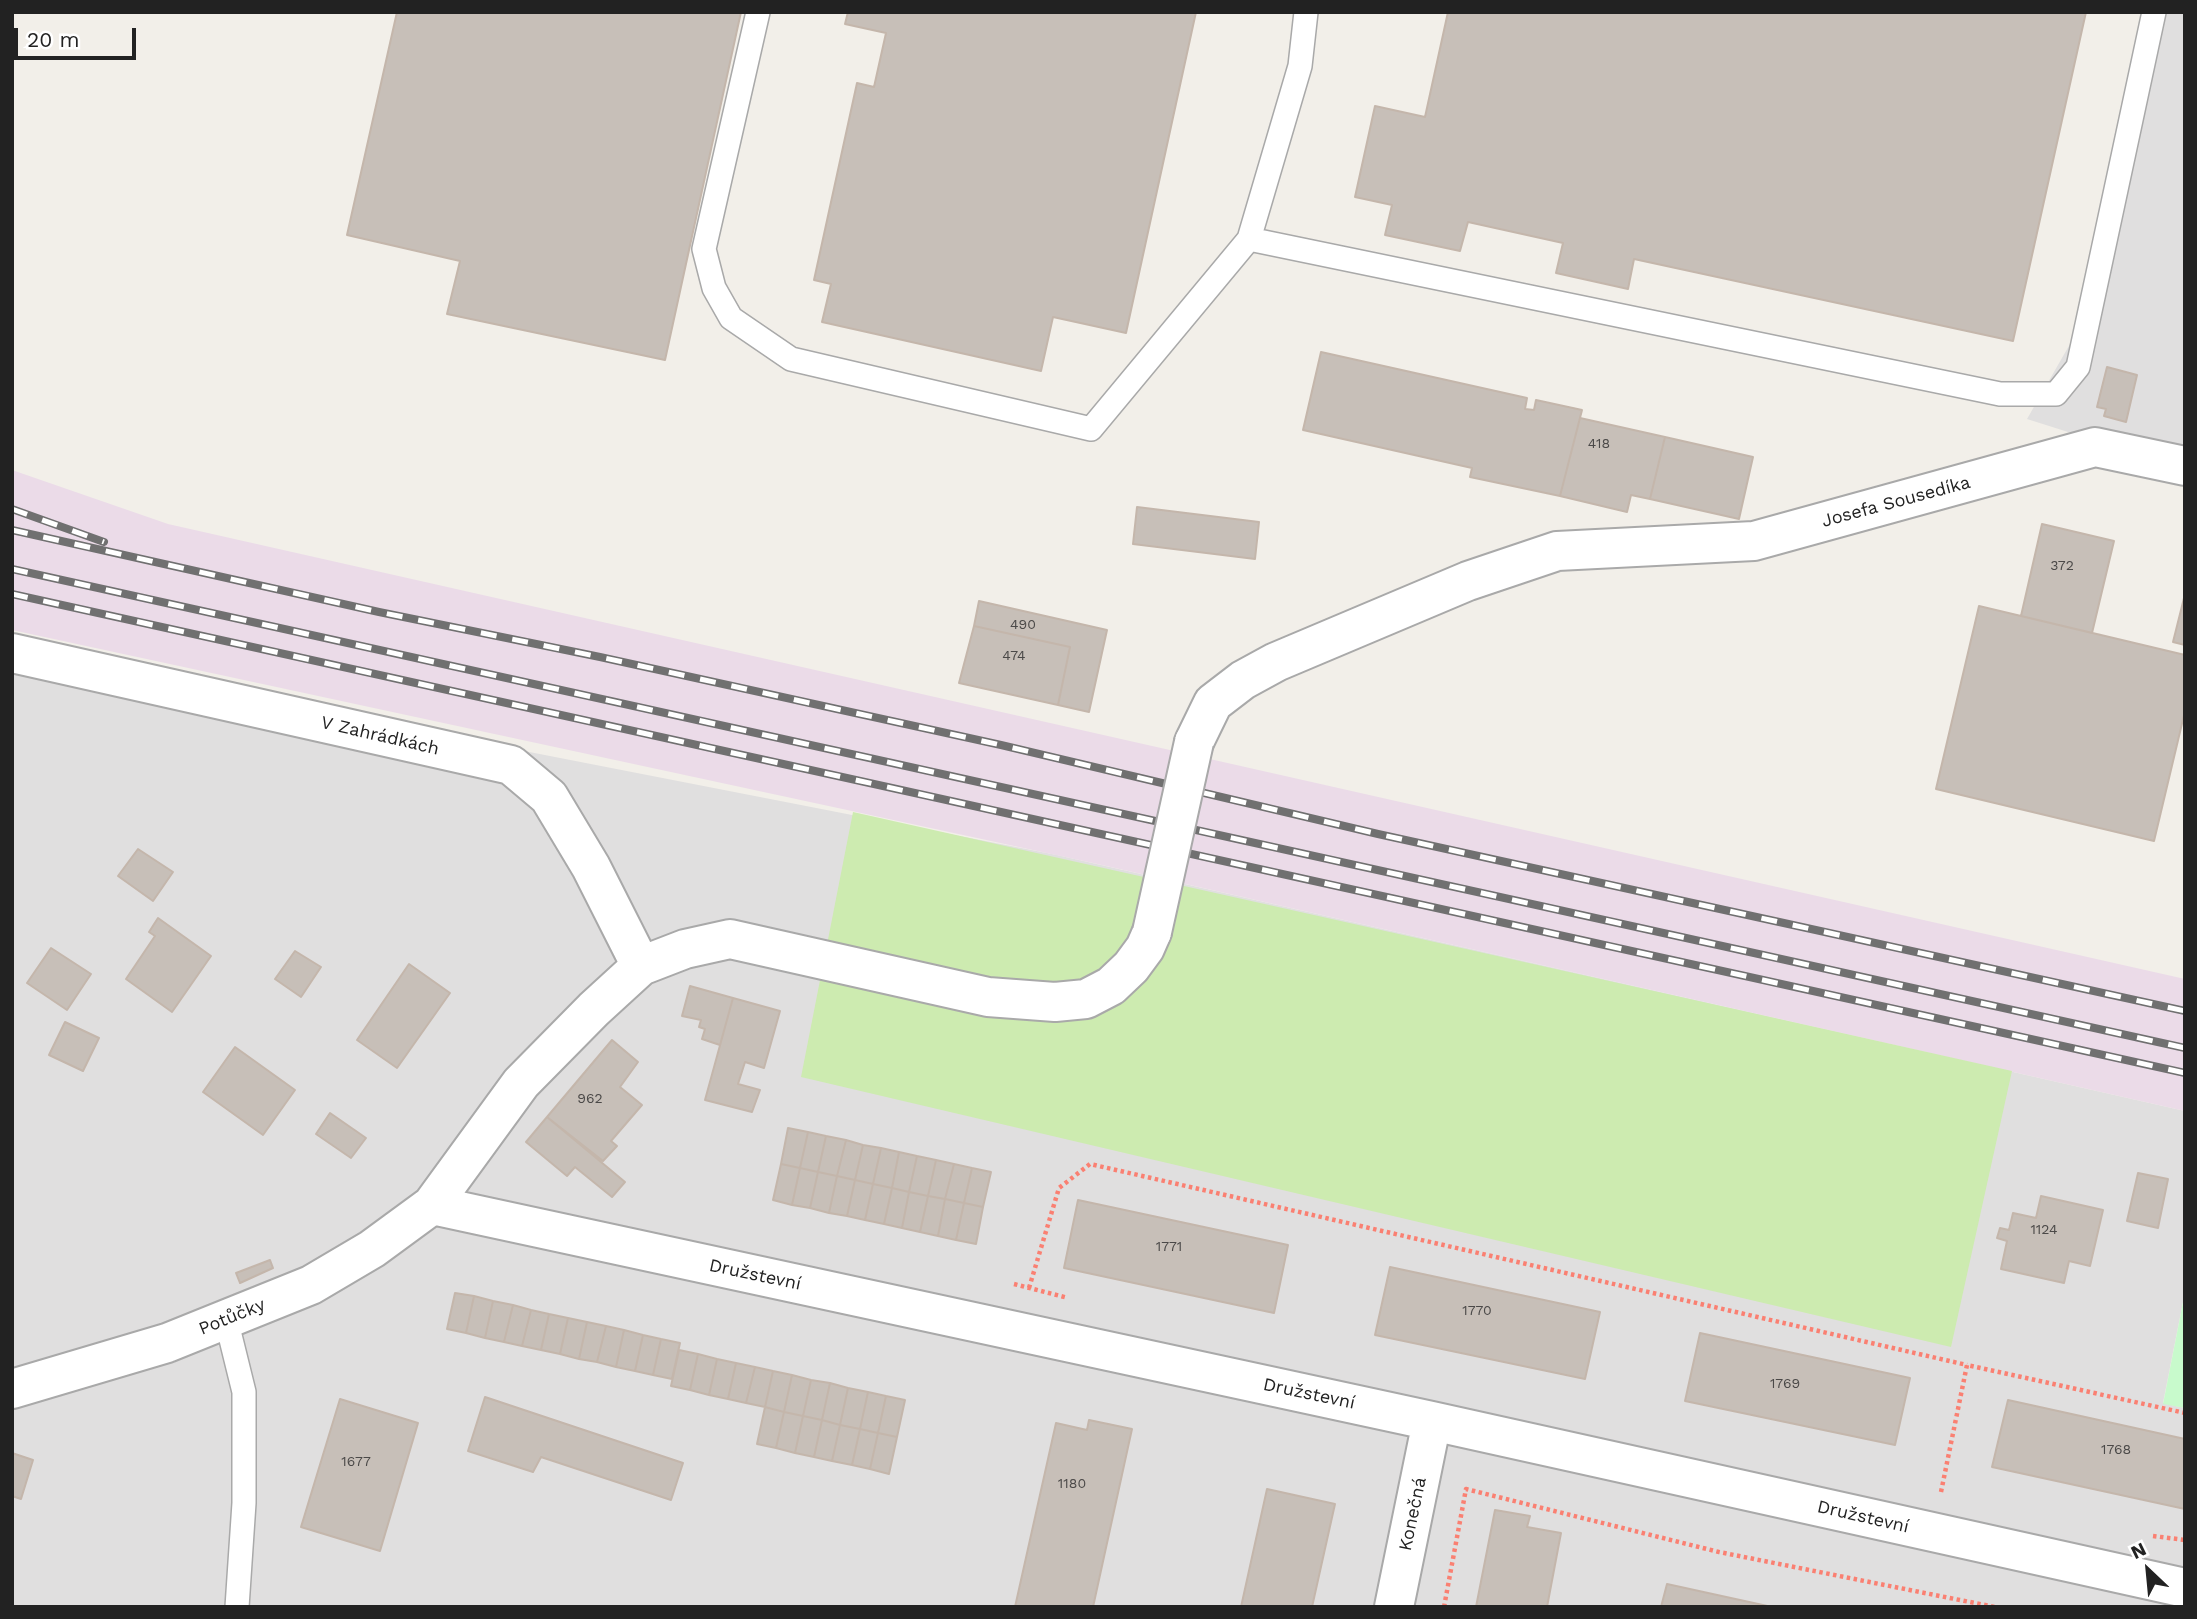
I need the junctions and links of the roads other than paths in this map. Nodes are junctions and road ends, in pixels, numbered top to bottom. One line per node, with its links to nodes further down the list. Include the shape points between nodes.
1 (758, 12): 4 (lane, via 704,249 715,288 731,318 790,359 1091,429)
2 (1306, 12): 4 (lane, via 1300,66)
3 (2154, 12): 4 (lane, via 2078,367 2056,394 2000,394)
4 (1249, 239)
5 (2185, 466): 7 (street, Josefa Sousedíka, bridge, via 2095,447 1754,541 1557,551 1468,581 1276,662 1213,704 1194,742 1152,932 1138,957 1111,986 1086,999 1055,1002 988,997 730,939 685,948)
6 (12, 653): 7 (street, V Zahrádkách, via 511,765 549,797 591,867)
7 (640, 966): 8 (street, Potůčky, via 521,1083)
8 (432, 1205): 9 (street, Potůčky, via 312,1285); 11 (street, Družstevní)
9 (226, 1319): 10 (street, Potůčky, via 167,1343); 14 (lane, via 244,1392 244,1503)
10 (12, 1389)
11 (1432, 1421): 13 (street, Družstevní); 15 (street, Konečná)
12 (2185, 1588): 13 (street, Družstevní)
13 (2127, 1592)
14 (237, 1607)
15 (1394, 1607)

